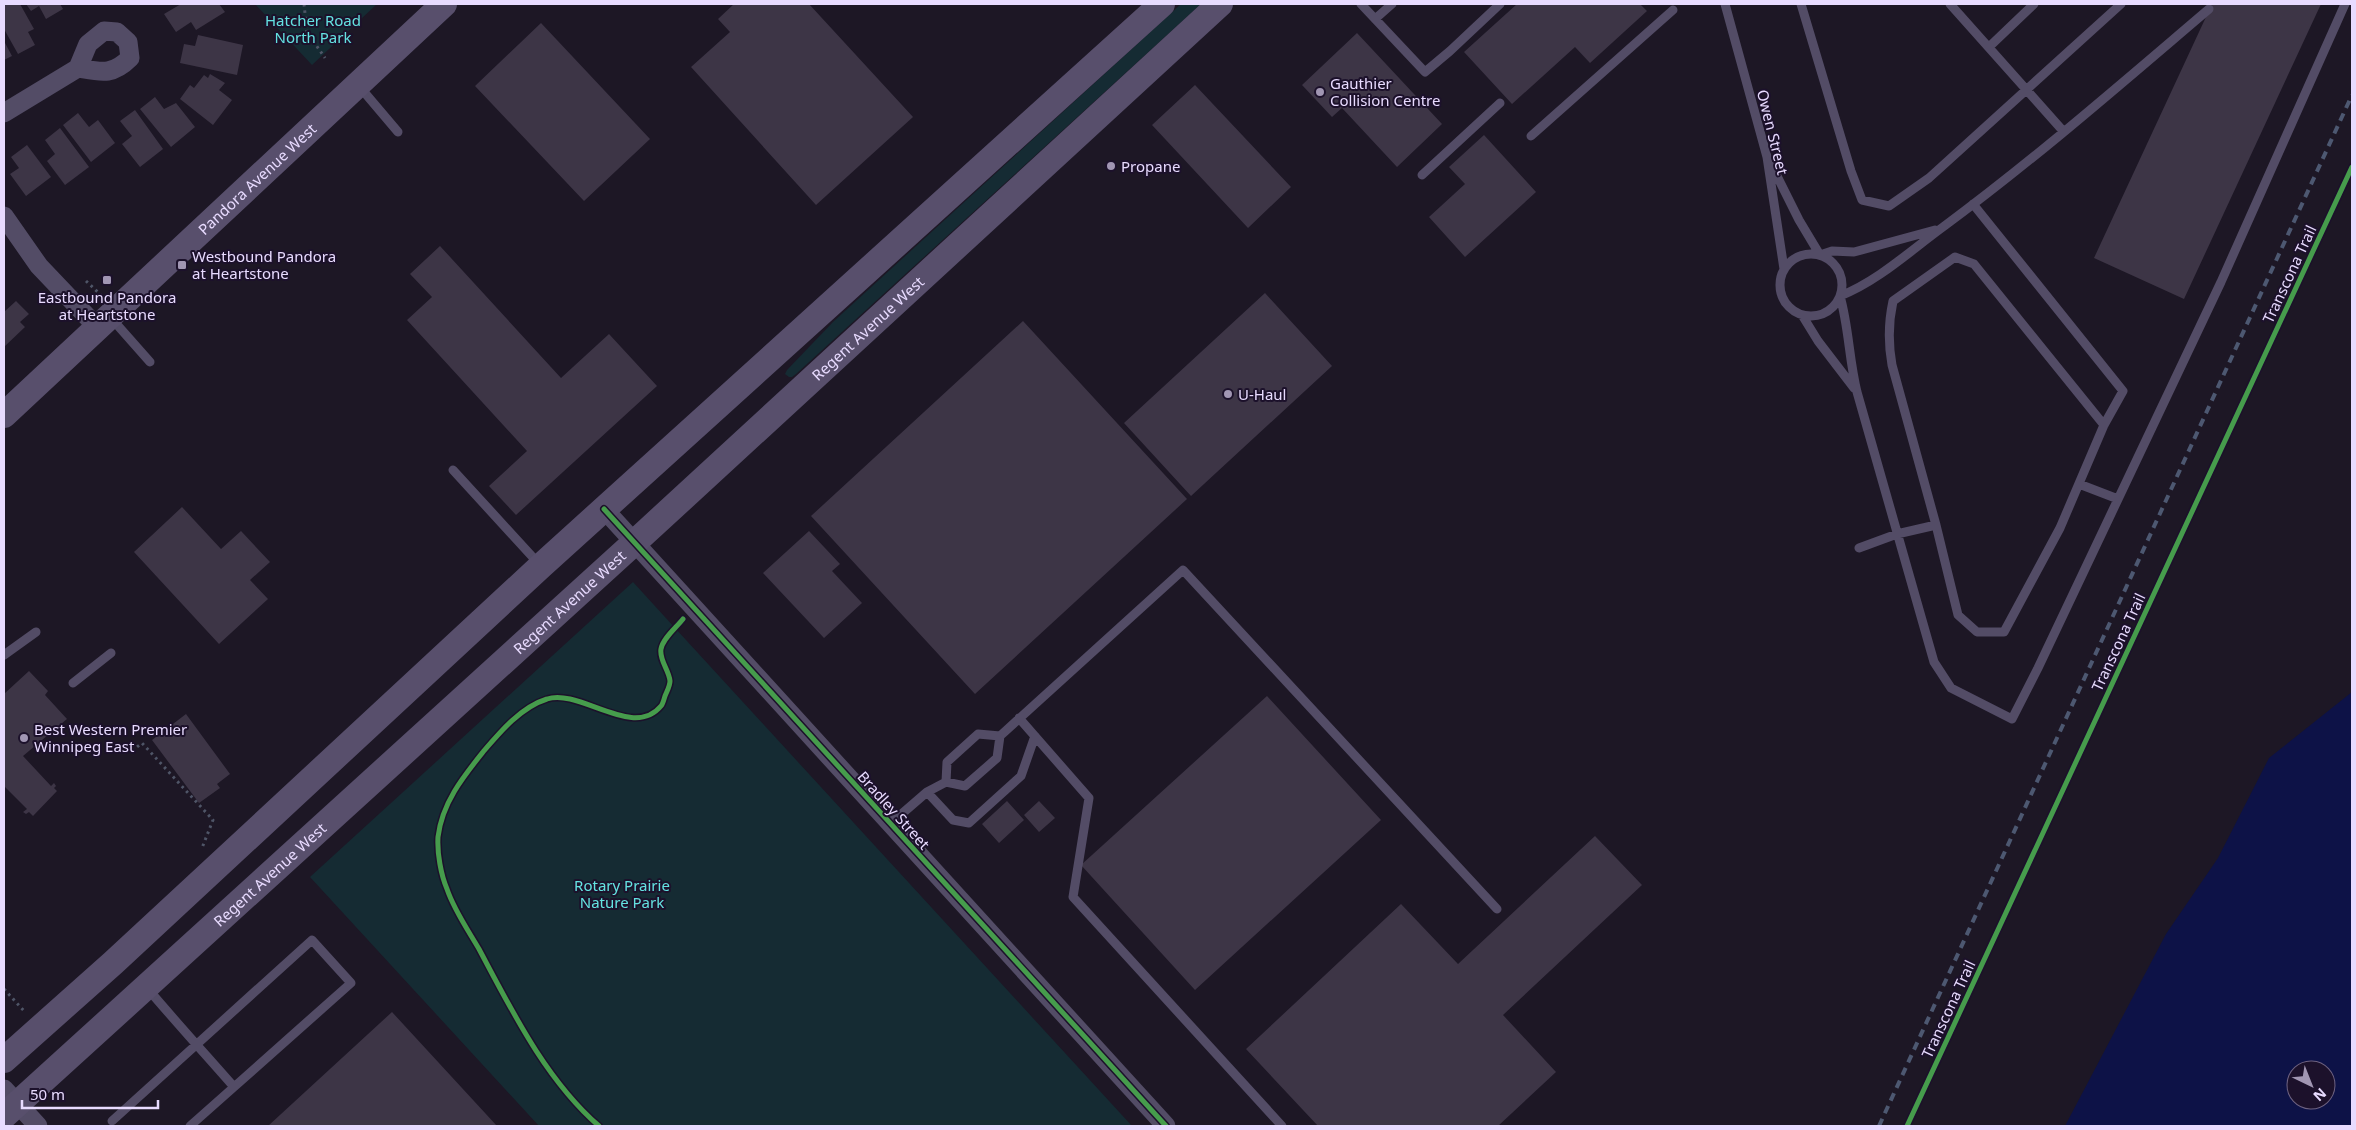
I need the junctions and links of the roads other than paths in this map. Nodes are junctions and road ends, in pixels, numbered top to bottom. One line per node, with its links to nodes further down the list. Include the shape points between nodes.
1 (444, 4): 18 (main road, Pandora Avenue West)
2 (1162, 4): 42 (main road)
3 (1220, 4): 45 (main road, Regent Avenue West)
4 (1361, 4): 15 (lane)
5 (1392, 4): 15 (lane)
6 (1500, 4): 15 (lane, via 1424,72)
7 (1725, 4): 25 (lane, Owen Street)
8 (1801, 4): 19 (lane, via 1862,200 1889,206 1929,178)
9 (1950, 4): 16 (lane)
10 (2034, 4): 16 (lane)
11 (2120, 4): 19 (lane)
12 (2345, 4): 41 (lane, via 2221,282)
13 (2209, 9): 23 (lane)
14 (1673, 10): 24 (lane)
15 (1375, 19)
16 (1989, 47): 19 (lane)
17 (78, 68): 21 (street)
18 (359, 86): 22 (lane); 34 (main road, Pandora Avenue West)
19 (2028, 90): 23 (lane)
20 (1500, 103): 26 (lane)
21 (4, 113)
22 (398, 132)
23 (2064, 132): 27 (lane)
24 (1531, 136)
25 (1767, 157): 30 (lane); 31 (lane, Owen Street)
26 (1422, 175)
27 (1973, 204): 29 (lane); 38 (lane, via 2123,391)
28 (4, 216): 34 (street, via 39,266)
29 (1941, 228): 30 (lane, via 1854,252 1832,251); 32 (lane, via 1862,288)
30 (1820, 255): 31 (lane, via 1799,256); 32 (lane, via 1829,259 1841,276)
31 (1784, 269): 33 (lane, Owen Street, via 1780,288 1782,297 1787,305)
32 (1840, 296): 33 (lane, via 1828,310 1811,316); 36 (lane)
33 (1802, 315): 36 (lane)
34 (104, 322): 35 (lane); 37 (main road, Pandora Avenue West)
35 (150, 362)
36 (1857, 392): 44 (lane)
37 (4, 415)
38 (2104, 425): 40 (lane); 43 (lane, via 1974,264 1955,258 1893,301 1888,320 1892,366)
39 (453, 470): 47 (lane)
40 (2079, 484): 41 (lane); 43 (lane, via 2060,528 2004,632 1977,632 1958,615)
41 (2118, 499): 44 (lane, via 2012,719 1951,688 1934,662)
42 (604, 509): 45 (street, Bradley Street); 47 (main road)
43 (1936, 524): 44 (lane)
44 (1897, 534): 46 (lane)
45 (634, 543): 57 (street, Bradley Street); 59 (main road, Regent Avenue West)
46 (1859, 548)
47 (541, 566): 61 (main road)
48 (36, 632): 50 (lane)
49 (111, 653): 51 (lane)
50 (4, 655)
51 (73, 683)
52 (1019, 718): 53 (lane); 54 (lane); 58 (lane, via 1183,570)
53 (1000, 736): 55 (lane, via 978,734 947,762); 55 (lane, via 997,758 965,786)
54 (1035, 736): 56 (lane, via 1021,776 969,823 953,820); 68 (lane, via 1089,798 1073,897)
55 (946, 782): 56 (lane)
56 (926, 792): 57 (lane)
57 (890, 824): 67 (street, Bradley Street)
58 (1497, 910)
59 (146, 986): 60 (lane); 63 (main road, Regent Avenue West)
60 (197, 1044): 62 (lane); 62 (lane, via 312,940 351,983); 64 (lane)
61 (4, 1060)
62 (234, 1087): 66 (lane)
63 (8, 1103): 65 (street)
64 (112, 1121)
65 (38, 1126)
66 (190, 1126)
67 (1166, 1126)
68 (1282, 1126)

